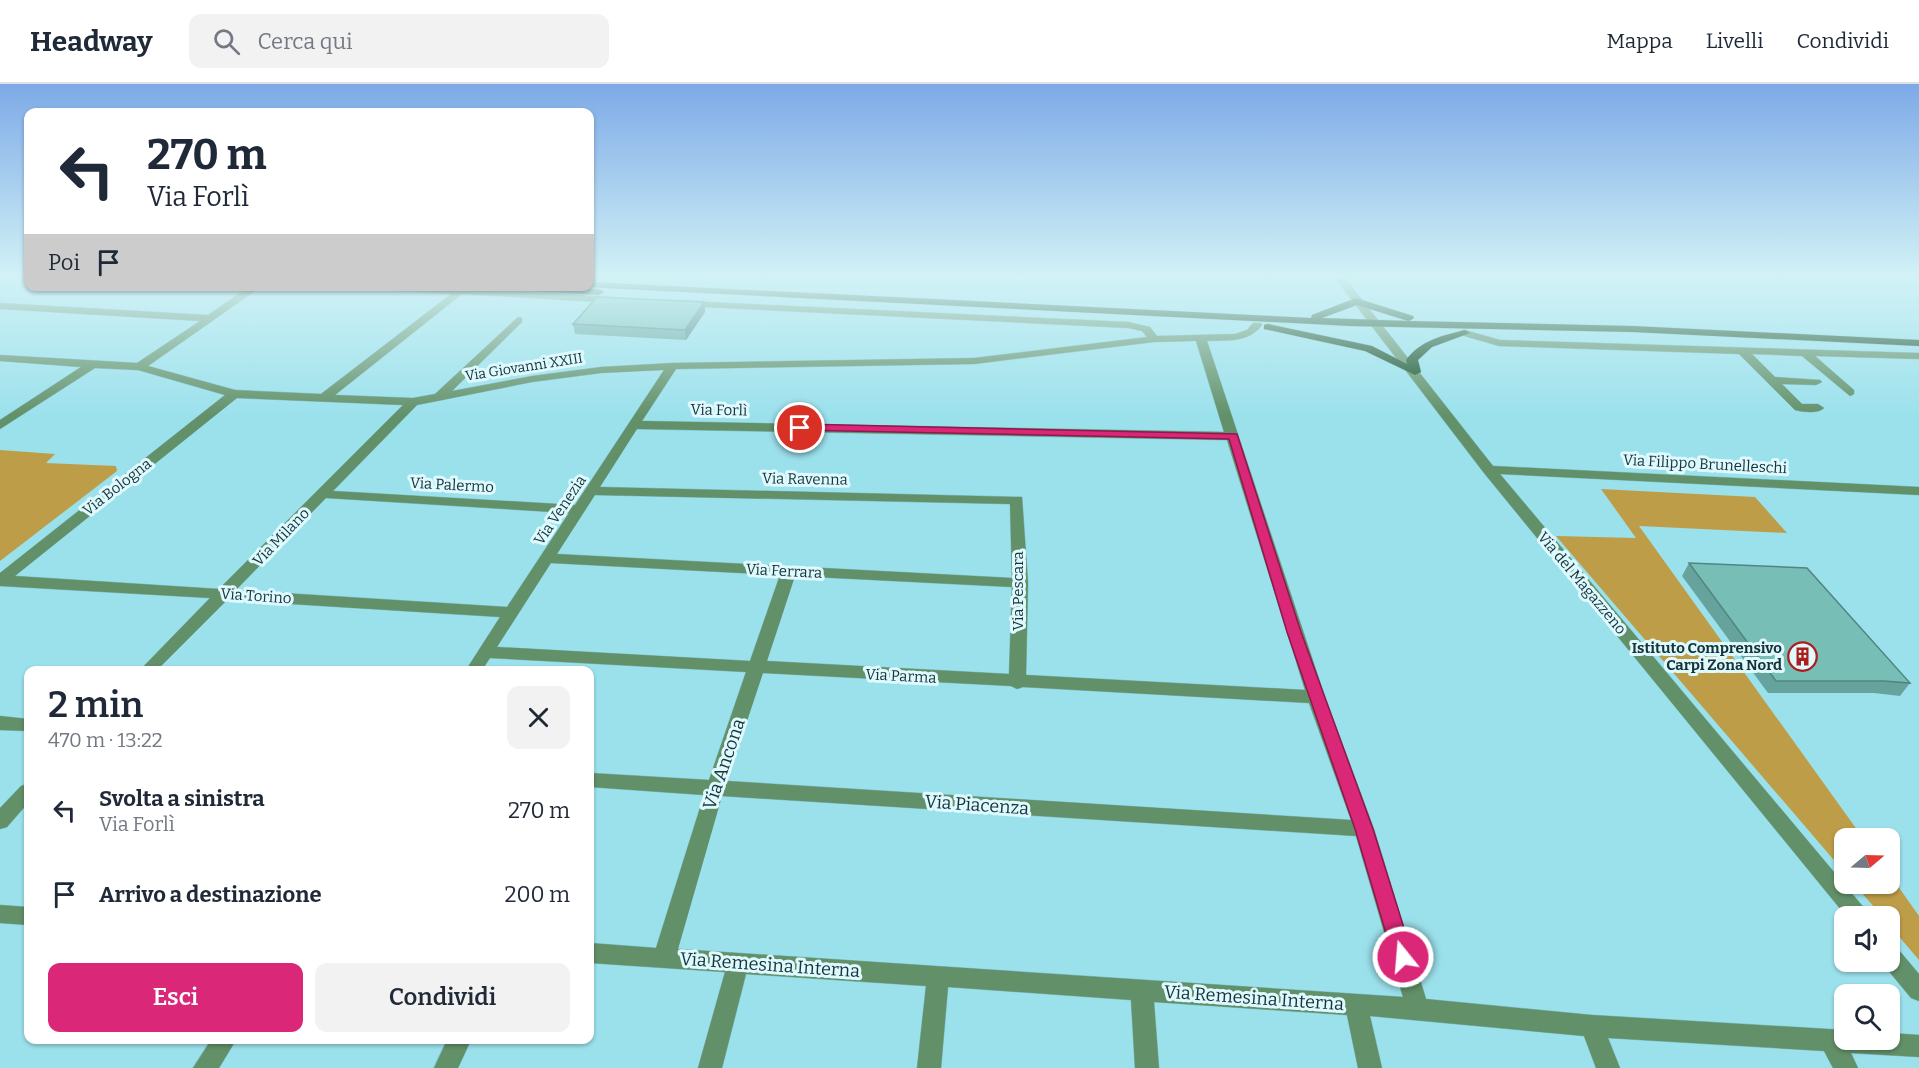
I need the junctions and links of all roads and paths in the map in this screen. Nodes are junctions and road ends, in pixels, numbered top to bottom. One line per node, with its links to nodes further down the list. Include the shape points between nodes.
1 (201, 324): 22 (street)
2 (417, 324): 29 (street)
3 (514, 324): 28 (street)
4 (1106, 324): 14 (street, via 1146,329)
5 (1236, 324): 8 (main road)
6 (1346, 324): 10 (main road)
7 (1439, 324): 9 (main road)
8 (1257, 325): 10 (main road); 13 (street, Via Giovanni XXIII, via 1244,336); 23 (main road, via 1368,348)
9 (1444, 325): 10 (main road); 11 (main road)
10 (1377, 326): 12 (main road); 23 (street, Via del Magazzeno)
11 (1664, 332): 12 (main road); 15 (main road)
12 (1465, 333): 16 (street, via 1499,343); 23 (main road, via 1418,351 1412,360)
13 (1200, 338): 14 (street, Via Giovanni XXIII); 34 (street)
14 (1154, 339): 21 (street, Via Giovanni XXIII, via 974,361)
15 (1919, 343)
16 (1741, 350): 17 (street); 24 (street)
17 (1804, 352): 18 (street); 26 (street)
18 (1919, 356)
19 (0, 358): 20 (street, Via Giovanni XXIII)
20 (93, 364): 22 (street, Via Giovanni XXIII); 33 (street)
21 (672, 366): 28 (street, Via Giovanni XXIII, via 543,377); 32 (street, Via Venezia)
22 (139, 367): 27 (street, Via Giovanni XXIII)
23 (1415, 372): 35 (street, Via del Magazzeno)
24 (1773, 381): 25 (street); 31 (street, via 1799,406)
25 (1816, 382)
26 (1850, 392)
27 (234, 394): 29 (street, Via Giovanni XXIII); 43 (street, Via Bologna)
28 (440, 396): 30 (street, Via Giovanni XXIII)
29 (324, 398): 30 (street, Via Giovanni XXIII)
30 (413, 402): 38 (street, Via Milano)
31 (1818, 408)
32 (635, 424): 34 (street, Via Forlì); 36 (street, Via Venezia)
33 (0, 425)
34 (1233, 436): 52 (street)
35 (1489, 470): 37 (street, Via Filippo Brunelleschi); 60 (street, Via del Magazzeno)
36 (593, 491): 39 (street, Via Ravenna); 40 (street, Via Venezia)
37 (1919, 491)
38 (323, 494): 40 (street, Via Palermo); 45 (street, Via Milano)
39 (1017, 500): 44 (street, Via Pescara)
40 (579, 509): 41 (street, Via Venezia)
41 (548, 558): 42 (street, Via Ferrara); 46 (street, Via Venezia)
42 (789, 571): 44 (street, Via Ferrara); 50 (street, Via Ancona)
43 (0, 580): 45 (street, Via Torino)
44 (1020, 583): 51 (street, Via Pescara)
45 (225, 594): 46 (street, Via Torino); 48 (street, Via Milano)
46 (513, 613): 47 (street, Via Venezia)
47 (486, 652): 49 (street, Via Venezia); 50 (street, Via Parma)
48 (152, 666)
49 (477, 666)
50 (758, 668): 51 (street, Via Parma); 56 (street, Via Ancona)
51 (1017, 683): 52 (street, Via Parma)
52 (1316, 697): 59 (street)
53 (0, 723): 54 (street)
54 (24, 725)
55 (594, 780): 56 (street, Via Piacenza)
56 (715, 789): 59 (street, Via Piacenza); 64 (street, Via Ancona)
57 (24, 796): 58 (street)
58 (0, 821)
59 (1364, 829): 71 (street)
60 (1850, 906)
61 (0, 914): 62 (street)
62 (24, 916)
63 (594, 953): 64 (street, Via Remesina Interna)
64 (664, 958): 65 (street, Via Remesina Interna)
65 (738, 963): 67 (street, Via Remesina Interna); 79 (street)
66 (1900, 968): 69 (street)
67 (938, 976): 68 (street, Via Remesina Interna); 80 (street)
68 (1142, 990): 70 (street, Via Remesina Interna); 81 (street)
69 (1919, 991)
70 (1356, 1005): 71 (street, Via Remesina Interna); 82 (street)
71 (1418, 1009): 72 (street, Via Remesina Interna)
72 (1592, 1026): 73 (street, Via Remesina Interna); 83 (street)
73 (1831, 1042): 76 (street, Via Remesina Interna); 84 (street)
74 (221, 1044): 77 (street)
75 (457, 1044): 78 (street)
76 (1919, 1046)
77 (205, 1068)
78 (446, 1068)
79 (710, 1068)
80 (929, 1068)
81 (1147, 1068)
82 (1370, 1068)
83 (1608, 1068)
84 (1846, 1068)

